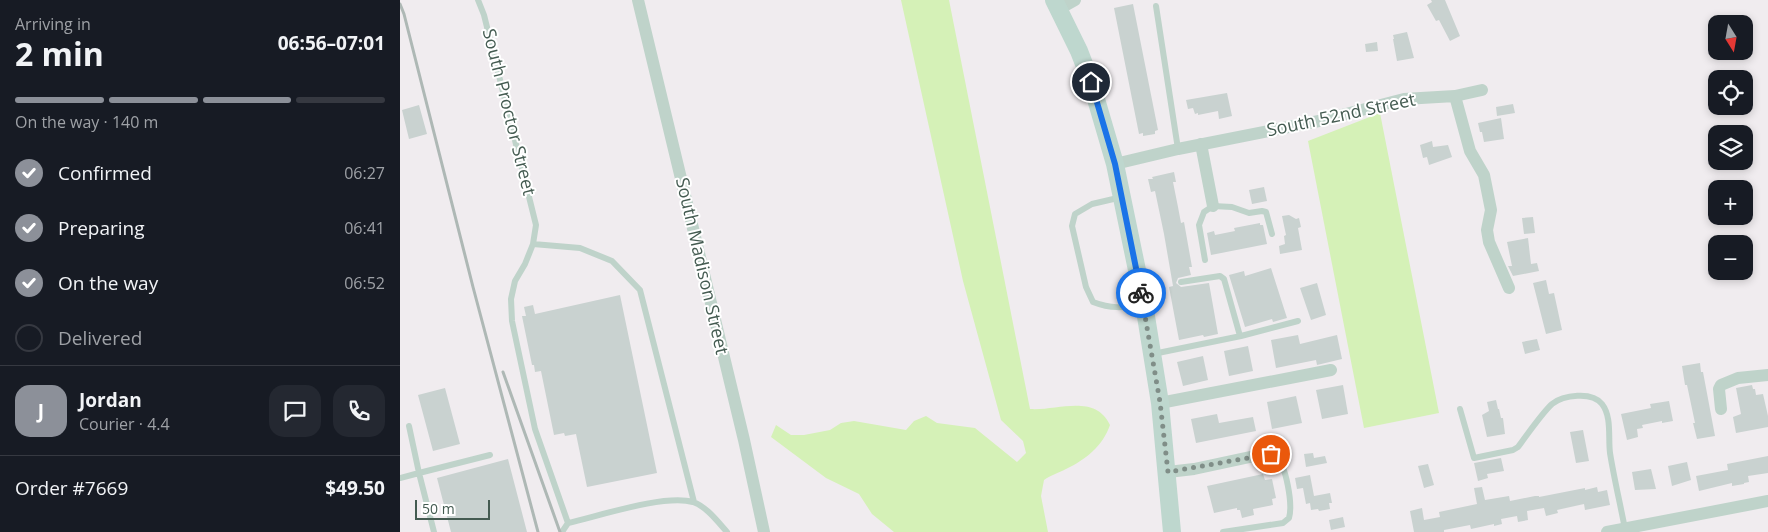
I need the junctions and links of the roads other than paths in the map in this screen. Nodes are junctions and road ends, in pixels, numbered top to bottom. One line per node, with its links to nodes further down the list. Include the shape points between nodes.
1 (478, 0): 14 (lane, South Proctor Street, via 536,225)
2 (638, 0): 40 (street, South Madison Street)
3 (1075, 0): 4 (street)
4 (1056, 5): 10 (main road, via 1091,82)
5 (1156, 6): 9 (lane)
6 (1482, 90): 7 (street, South 52nd Street)
7 (1455, 96): 8 (street, South 52nd Street, via 1404,99); 17 (street, via 1470,151 1484,174 1491,210 1487,230 1489,242)
8 (1201, 144): 9 (street, South 52nd Street); 12 (street)
9 (1178, 149): 10 (street, South 52nd Street)
10 (1115, 164): 11 (main road)
11 (1122, 196): 18 (main road); 18 (lane, via 1092,204 1075,214 1072,226 1086,287 1093,302 1105,307)
12 (1213, 206): 13 (lane, via 1232,207 1249,213 1266,212); 15 (lane, via 1204,212 1199,225)
13 (1272, 234)
14 (533, 244): 34 (lane, via 580,248 612,262 640,290); 35 (lane, via 515,281 511,299 512,321 535,429)
15 (1205, 260)
16 (1181, 282): 20 (lane, via 1212,276 1224,279)
17 (1509, 288)
18 (1144, 304): 21 (main road)
19 (1298, 321): 20 (lane)
20 (1240, 336): 21 (lane)
21 (1152, 354): 24 (main road)
22 (1331, 370): 24 (street)
23 (1768, 374): 25 (street, via 1738,378 1721,385)
24 (1160, 402): 30 (main road)
25 (1721, 408)
26 (1460, 409): 36 (lane, via 1474,458 1518,447 1553,403 1578,395 1592,397 1602,403)
27 (409, 426): 31 (lane)
28 (490, 455): 31 (lane)
29 (1276, 456): 30 (street, via 1264,454); 42 (lane, via 1282,463 1286,481 1290,510 1288,520)
30 (1168, 472): 41 (main road)
31 (419, 473): 32 (lane); 37 (lane)
32 (400, 478)
33 (1768, 501): 36 (street)
34 (694, 502): 35 (lane, via 671,500); 39 (lane)
35 (568, 523): 38 (lane)
36 (1630, 529): 43 (street)
37 (434, 532)
38 (562, 532)
39 (727, 532)
40 (764, 532)
41 (1172, 532)
42 (1223, 532)
43 (1607, 532)

